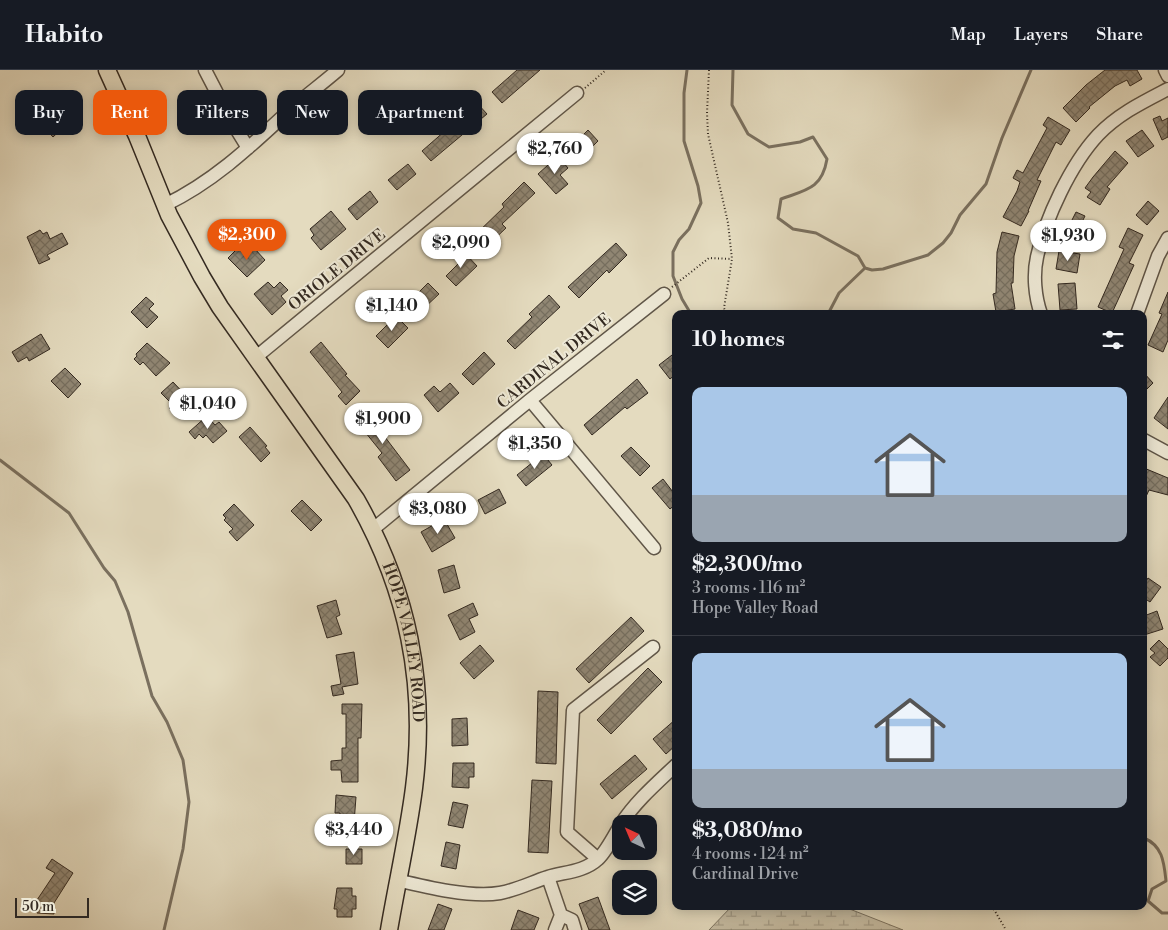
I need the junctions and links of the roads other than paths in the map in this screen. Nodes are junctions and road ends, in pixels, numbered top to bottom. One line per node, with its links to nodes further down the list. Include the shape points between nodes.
1 (107, 70): 9 (main road, HOPE VALLEY ROAD)
2 (205, 70): 8 (street)
3 (338, 70): 8 (street)
4 (1165, 70): 5 (street)
5 (1168, 76)
6 (1168, 89): 12 (street, via 1137,104 1112,123 1088,146 1071,170 1036,259 1036,292)
7 (577, 93): 14 (street, ORIOLE DRIVE)
8 (248, 148): 9 (street, via 211,178)
9 (165, 204): 14 (main road, HOPE VALLEY ROAD, via 202,277)
10 (1168, 238): 13 (street)
11 (664, 294): 15 (street, CARDINAL DRIVE)
12 (1040, 310)
13 (1138, 310)
14 (256, 358): 18 (main road, HOPE VALLEY ROAD, via 345,483)
15 (530, 400): 18 (street, CARDINAL DRIVE); 19 (street)
16 (1147, 442): 17 (street)
17 (1168, 453)
18 (372, 530): 26 (main road, HOPE VALLEY ROAD, via 401,604 411,642 417,686 414,788)
19 (654, 548)
20 (653, 647): 24 (street, via 573,710 566,832)
21 (672, 769): 22 (street)
22 (627, 815)
23 (612, 838): 24 (street)
24 (598, 859): 25 (street, via 578,870)
25 (548, 877): 26 (street, via 494,894 437,889); 27 (street)
26 (397, 880): 28 (main road, HOPE VALLEY ROAD)
27 (561, 915): 29 (street); 30 (street, via 572,920)
28 (388, 930)
29 (555, 930)
30 (574, 930)

